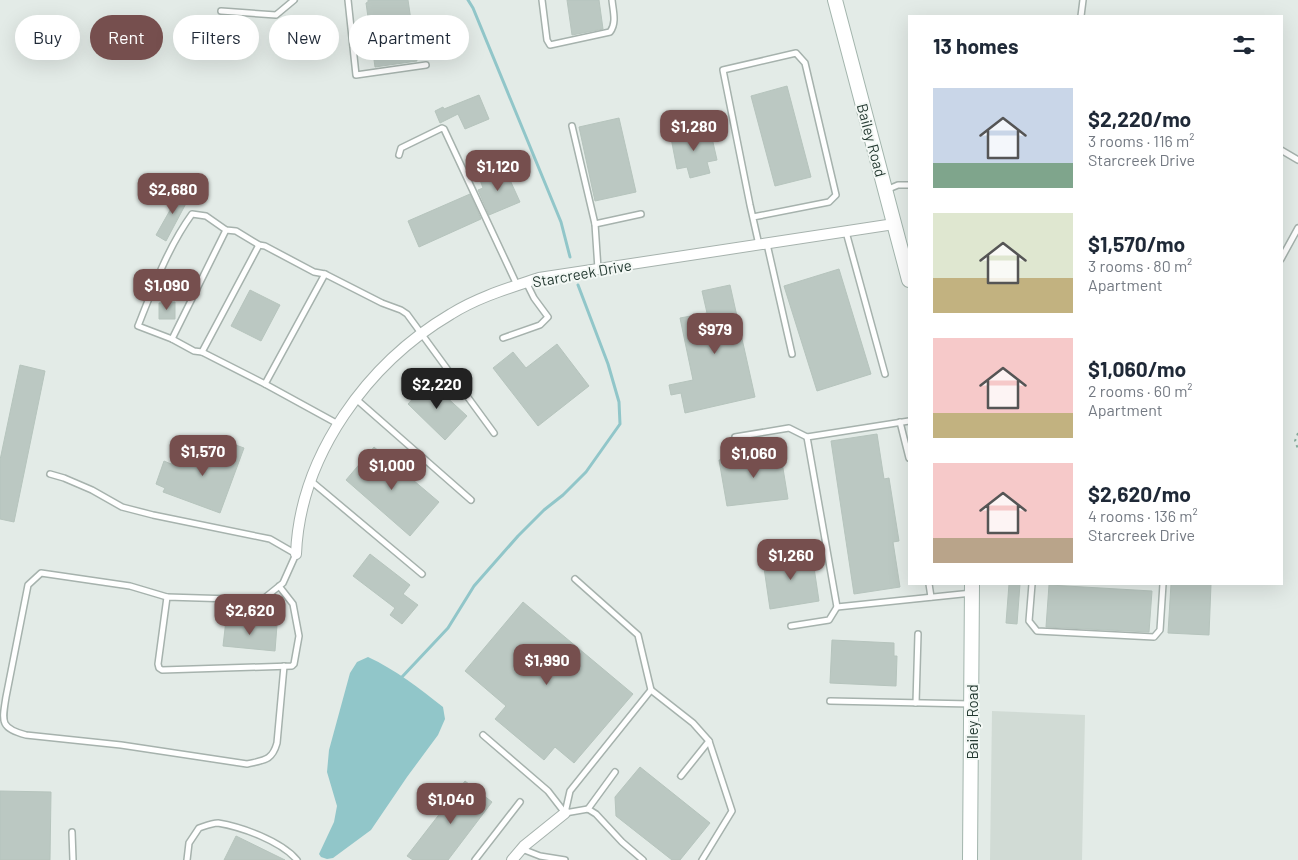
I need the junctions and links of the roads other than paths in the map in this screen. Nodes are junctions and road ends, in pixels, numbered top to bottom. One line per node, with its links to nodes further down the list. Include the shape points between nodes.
1 (294, 0): 7 (lane, via 276,15)
2 (348, 0): 9 (lane, via 356,75)
3 (542, 0): 4 (lane, via 550,45 610,32 615,21)
4 (612, 0)
5 (835, 0): 15 (street, Bailey Road)
6 (1083, 0): 8 (lane)
7 (220, 12)
8 (1081, 15)
9 (426, 65)
10 (572, 126): 18 (lane)
11 (1283, 151): 13 (lane)
12 (399, 154): 30 (lane, via 401,148 444,129)
13 (1298, 160)
14 (908, 185): 15 (lane)
15 (886, 190): 19 (street, Bailey Road)
16 (641, 214): 18 (lane)
17 (753, 218): 17 (lane, via 723,70 796,53 805,63 836,195 829,202); 24 (lane)
18 (595, 224): 27 (lane)
19 (894, 224): 22 (street, Starcreek Drive); 25 (street, Bailey Road)
20 (1298, 228): 26 (lane)
21 (226, 230): 23 (lane, via 236,231); 33 (lane); 33 (lane, via 206,216 192,214 182,228 138,326)
22 (846, 232): 24 (street, Starcreek Drive); 36 (lane)
23 (259, 245): 29 (lane, via 314,272); 34 (lane)
24 (763, 245): 27 (street, Starcreek Drive); 35 (lane)
25 (904, 246): 28 (street, Bailey Road)
26 (1283, 255)
27 (598, 269): 30 (street, Starcreek Drive)
28 (908, 273)
29 (325, 274): 31 (lane, via 402,310); 37 (lane)
30 (521, 284): 31 (street, Starcreek Drive, via 452,313); 32 (lane, via 548,317 540,325)
31 (422, 333): 38 (street, Starcreek Drive, via 400,351); 42 (lane)
32 (502, 338)
33 (172, 339): 34 (lane)
34 (202, 352): 37 (lane)
35 (792, 354)
36 (885, 374)
37 (265, 384): 41 (lane)
38 (356, 399): 41 (street, Starcreek Drive); 48 (lane)
39 (908, 421): 40 (lane)
40 (900, 422): 44 (lane); 45 (lane)
41 (338, 424): 47 (street, Starcreek Drive)
42 (494, 433)
43 (735, 437): 44 (lane, via 789,428)
44 (807, 437): 59 (lane)
45 (908, 454)
46 (50, 474): 49 (lane, via 92,490 122,507 270,539)
47 (311, 481): 49 (street, Starcreek Drive, via 299,523); 50 (lane)
48 (470, 500)
49 (296, 554): 55 (lane)
50 (422, 574)
51 (576, 579): 63 (lane, via 638,635)
52 (929, 585): 58 (lane)
53 (1032, 585): 54 (lane, via 1029,621 1038,631 1154,637 1160,630)
54 (1163, 585)
55 (279, 586): 57 (lane, via 262,600); 62 (lane, via 293,604 299,636 294,664)
56 (972, 588): 58 (lane); 66 (street, Bailey Road)
57 (167, 597): 62 (lane, via 158,664 162,670); 62 (lane, via 130,586 41,573 28,585 3,715 6,725 11,731 26,735 247,764 267,760 277,743)
58 (931, 597): 59 (lane)
59 (837, 607): 60 (lane, via 830,620)
60 (791, 626)
61 (918, 634): 65 (lane)
62 (284, 666)
63 (651, 690): 68 (lane, via 693,723); 73 (lane, via 570,791)
64 (830, 701): 65 (lane)
65 (916, 703): 66 (lane)
66 (972, 704): 84 (street, Bailey Road)
67 (483, 735): 73 (lane, via 548,791)
68 (709, 741): 70 (lane); 83 (lane, via 732,811)
69 (615, 772): 72 (lane)
70 (681, 776)
71 (520, 802): 79 (lane)
72 (588, 809): 73 (lane); 82 (lane)
73 (565, 812): 75 (street)
74 (72, 832): 76 (lane)
75 (522, 849): 80 (street); 81 (lane)
76 (73, 860)
77 (187, 860): 78 (lane, via 189,843 199,828 216,823 260,835)
78 (297, 860)
79 (475, 860)
80 (512, 860)
81 (565, 860)
82 (643, 860)
83 (702, 860)
84 (970, 860)

